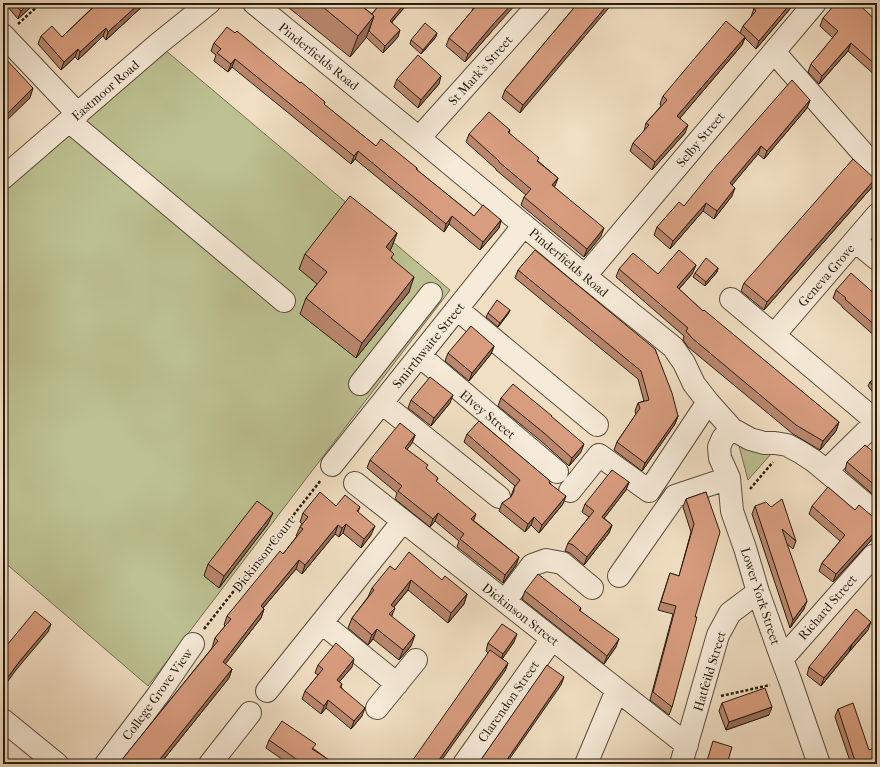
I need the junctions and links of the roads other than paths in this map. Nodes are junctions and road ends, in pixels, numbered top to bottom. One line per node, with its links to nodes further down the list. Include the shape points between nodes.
1 (209, 3): 7 (street, Eastmoor Road)
2 (254, 3): 8 (street, Pinderfields Road)
3 (540, 3): 8 (street, St Mark's Street)
4 (815, 3): 6 (street, Selby Street)
5 (4, 36): 7 (street)
6 (774, 52): 9 (street); 15 (street, Selby Street)
7 (74, 117): 10 (street, Eastmoor Road); 18 (street)
8 (419, 138): 12 (street, Pinderfields Road)
9 (877, 169)
10 (3, 178)
11 (877, 214): 13 (street, Geneva Grove)
12 (524, 225): 15 (street, Pinderfields Road); 19 (street, Smirthwaite Street)
13 (855, 241): 14 (street); 20 (street, Geneva Grove)
14 (877, 259)
15 (584, 276): 23 (street, Pinderfields Road, via 673,347 694,384)
16 (431, 294): 22 (street)
17 (731, 299): 20 (street)
18 (284, 302)
19 (457, 310): 21 (street, Smirthwaite Street); 25 (street)
20 (774, 335): 26 (street)
21 (420, 356): 24 (street, Smirthwaite Street); 31 (street, Elvey Street)
22 (360, 384)
23 (708, 402): 27 (street); 28 (street, Pinderfields Road)
24 (382, 403): 29 (street, Smirthwaite Street); 35 (street)
25 (597, 425)
26 (875, 425): 30 (street)
27 (687, 434): 28 (street); 34 (street, via 649,491 599,455)
28 (727, 434): 30 (street, Pinderfields Road, via 764,443 787,445); 32 (street, Lower York Street, via 719,447 720,458)
29 (332, 465)
30 (826, 470): 36 (street, Pinderfields Road)
31 (557, 472)
32 (729, 478): 39 (street, via 675,496); 41 (street, Lower York Street, via 732,511)
33 (355, 483): 37 (street, Dickinson Street)
34 (570, 491)
35 (499, 497)
36 (877, 514)
37 (403, 521): 42 (street, Dickinson Street); 43 (street)
38 (873, 556): 46 (street, Richard Street)
39 (619, 576)
40 (592, 588): 42 (street, via 562,563 546,560 532,565)
41 (758, 592): 46 (street, Lower York Street); 54 (street, Hatfeild Street, via 730,613 718,635)
42 (505, 602): 44 (street, Dickinson Street)
43 (322, 623): 48 (street); 50 (street)
44 (552, 639): 49 (street, Dickinson Street); 58 (street, Clarendon Street)
45 (193, 644): 56 (street, College Grove View)
46 (782, 659): 60 (street, Lower York Street)
47 (416, 660): 48 (street)
48 (397, 684): 51 (street)
49 (617, 690): 54 (street, Dickinson Street); 59 (street)
50 (267, 691)
51 (377, 708)
52 (250, 713): 57 (street)
53 (3, 720): 55 (street)
54 (684, 755)
55 (57, 764)
56 (106, 764)
57 (210, 764)
58 (464, 764)
59 (586, 764)
60 (819, 764)

